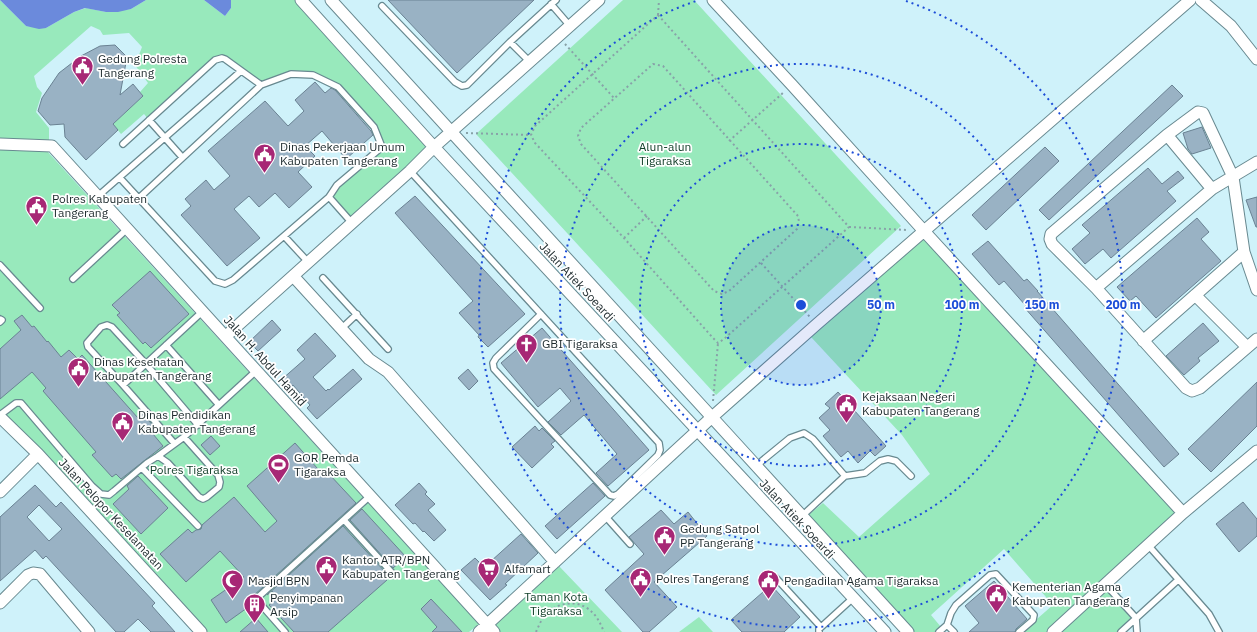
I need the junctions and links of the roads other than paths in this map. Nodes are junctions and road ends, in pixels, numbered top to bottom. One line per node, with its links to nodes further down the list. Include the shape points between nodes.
1 (301, 0): 21 (street, Jalan Atiek Soeardi)
2 (331, 0): 16 (street, Jalan Atiek Soeardi)
3 (599, 0): 9 (street)
4 (713, 0): 33 (street)
5 (1190, 0): 33 (street)
6 (1200, 0): 11 (street, via 1230,26)
7 (554, 2): 9 (lane); 10 (lane)
8 (382, 6): 10 (lane, via 462,86 467,85)
9 (570, 26): 12 (street)
10 (510, 42): 12 (lane)
11 (1257, 59)
12 (530, 62): 16 (street)
13 (241, 71): 14 (lane); 15 (lane, via 222,58 215,60); 18 (lane)
14 (261, 85): 22 (lane); 29 (lane, via 292,74 313,75 338,87 374,127 382,147 337,185)
15 (149, 120): 18 (lane); 20 (lane)
16 (451, 132): 21 (street); 60 (street, Jalan Atiek Soeardi)
17 (1167, 135): 25 (street, via 1193,114 1203,113); 27 (street); 41 (street, via 1051,234 1052,244)
18 (165, 138): 22 (lane); 26 (lane)
19 (0, 144): 28 (street, Jalan H. Abdul Hamid, via 52,146)
20 (123, 144)
21 (434, 148): 24 (street); 62 (street, Jalan Atiek Soeardi)
22 (182, 157): 30 (lane)
23 (1257, 162): 25 (street)
24 (410, 171): 31 (street); 47 (lane)
25 (1233, 177): 27 (street); 35 (street)
26 (120, 178): 28 (lane); 30 (lane)
27 (1212, 189): 41 (street)
28 (98, 196): 32 (street, Jalan H. Abdul Hamid)
29 (329, 196): 31 (lane); 34 (lane)
30 (139, 198): 34 (lane, via 215,281 225,284)
31 (352, 223): 36 (street)
32 (127, 229): 40 (lane); 45 (street, Jalan H. Abdul Hamid)
33 (923, 230): 60 (street); 74 (street)
34 (284, 236): 36 (lane)
35 (1244, 252): 42 (street); 43 (street)
36 (309, 263): 38 (street)
37 (0, 265): 44 (lane)
38 (294, 276): 48 (street); 49 (street)
39 (323, 278): 46 (lane)
40 (74, 279)
41 (1096, 288): 51 (street)
42 (1257, 290)
43 (1195, 295): 51 (street); 53 (street)
44 (40, 308)
45 (203, 311): 49 (street, Jalan H. Abdul Hamid); 52 (lane)
46 (357, 314): 48 (lane); 54 (lane)
47 (541, 314): 47 (lane, via 659,443 658,455 614,496 610,495 494,369 493,363 496,358)
48 (341, 329): 81 (street, via 369,359 388,372)
49 (226, 336): 56 (street, Jalan H. Abdul Hamid)
50 (1257, 339): 53 (street)
51 (1143, 341): 53 (street, via 1186,388 1192,391 1200,388)
52 (166, 345): 55 (lane); 58 (lane)
53 (1247, 347)
54 (388, 349)
55 (146, 364): 57 (lane); 57 (lane, via 112,327 101,327 86,343); 61 (lane)
56 (256, 371): 58 (lane); 73 (street, Jalan H. Abdul Hamid)
57 (123, 385): 64 (lane)
58 (220, 405): 61 (lane)
59 (0, 416): 66 (street, Jalan Pelopor Keselamatan); 69 (lane, via 16,403 21,403 101,494 109,495)
60 (712, 418): 62 (street); 68 (street, Jalan Atiek Soeardi)
61 (198, 425): 63 (lane)
62 (698, 432): 76 (street); 86 (street, Jalan Atiek Soeardi)
63 (184, 436): 64 (lane); 67 (lane, via 218,475 219,487 207,497 199,497 168,463)
64 (174, 443): 67 (lane)
65 (1257, 451): 74 (street)
66 (38, 454): 72 (street); 93 (street, Jalan Pelopor Keselamatan)
67 (158, 456): 69 (lane)
68 (756, 465): 70 (lane, via 790,438 804,433 813,439); 75 (street, Jalan Atiek Soeardi)
69 (142, 468): 78 (lane)
70 (845, 476): 71 (lane, via 865,473 880,461 888,459 896,461); 75 (lane)
71 (911, 476)
72 (0, 492)
73 (370, 496): 77 (lane); 91 (street, Jalan H. Abdul Hamid)
74 (1183, 513): 80 (street)
75 (802, 516): 96 (street, Jalan Atiek Soeardi)
76 (606, 517): 79 (lane); 81 (street)
77 (344, 520): 82 (lane); 94 (lane, via 256,599)
78 (198, 526)
79 (630, 544)
80 (1148, 544): 84 (lane); 85 (street)
81 (555, 562): 91 (street)
82 (394, 575)
83 (776, 578): 90 (lane)
84 (1178, 580): 88 (lane); 103 (lane, via 1208,614)
85 (1105, 584): 88 (lane); 100 (street)
86 (853, 598): 90 (lane); 95 (street, Jalan Atiek Soeardi)
87 (0, 603): 92 (street, via 28,575 40,574)
88 (1136, 618): 101 (lane); 102 (lane)
89 (947, 625): 97 (lane); 98 (lane); 99 (lane, via 956,605 990,575 996,574 1034,615 1033,620)
90 (820, 629)
91 (487, 630)
92 (88, 632)
93 (201, 632)
94 (285, 632)
95 (885, 632)
96 (908, 632)
97 (939, 632)
98 (954, 632)
99 (1019, 632)
100 (1053, 632)
101 (1121, 632)
102 (1137, 632)
103 (1219, 632)

